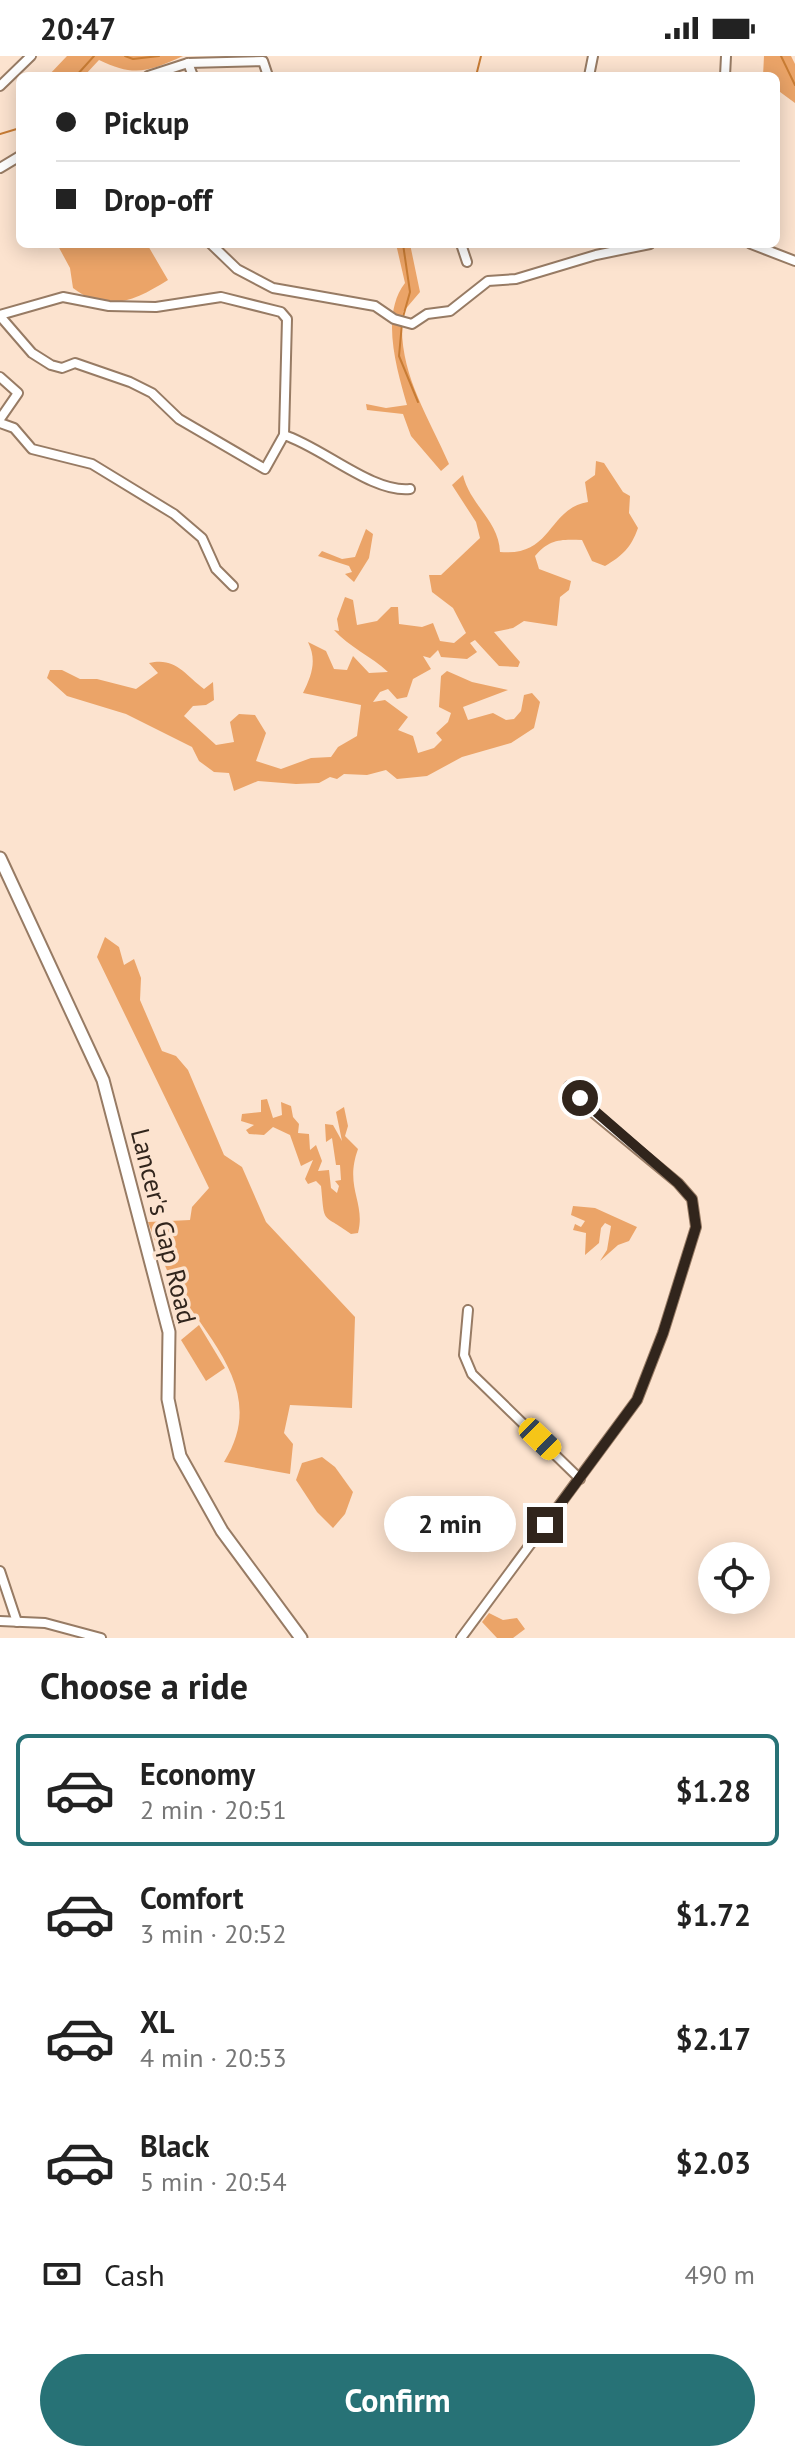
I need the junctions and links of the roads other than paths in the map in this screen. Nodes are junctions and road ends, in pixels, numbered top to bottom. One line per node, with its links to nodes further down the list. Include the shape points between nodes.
1 (31, 56): 6 (street)
2 (188, 63): 3 (street); 4 (street); 5 (street, via 263,61)
3 (160, 72)
4 (191, 72)
5 (267, 72)
6 (0, 86)
7 (215, 248): 9 (street, via 237,269 273,288 375,306 412,324 427,314 450,311 488,281 516,279)
8 (462, 248): 12 (street)
9 (630, 248)
10 (761, 248): 11 (street)
11 (795, 261)
12 (467, 262)
13 (0, 316): 16 (street, via 63,297 109,306 156,307 221,297 281,312 287,319); 17 (street, via 32,353 51,365 75,363 152,393 179,419)
14 (0, 377): 15 (street, via 18,393)
15 (0, 421): 20 (street, via 32,449 92,464 174,514 202,538 216,569)
16 (284, 435): 17 (street); 19 (street, via 385,487)
17 (265, 469): 18 (street)
18 (275, 474)
19 (410, 489)
20 (233, 586)
21 (0, 858): 29 (main road, Lancer's Gap Road, via 98,1062 112,1107 169,1332 168,1399 180,1456 222,1531)
22 (569, 1086): 24 (street, via 591,1111 678,1183 692,1199 696,1227 637,1400)
23 (468, 1310): 24 (street, via 464,1355 472,1374)
24 (580, 1479): 30 (street)
25 (0, 1571): 27 (street)
26 (0, 1621): 27 (street)
27 (17, 1622): 28 (street, via 45,1623)
28 (101, 1638)
29 (301, 1638)
30 (461, 1638)

